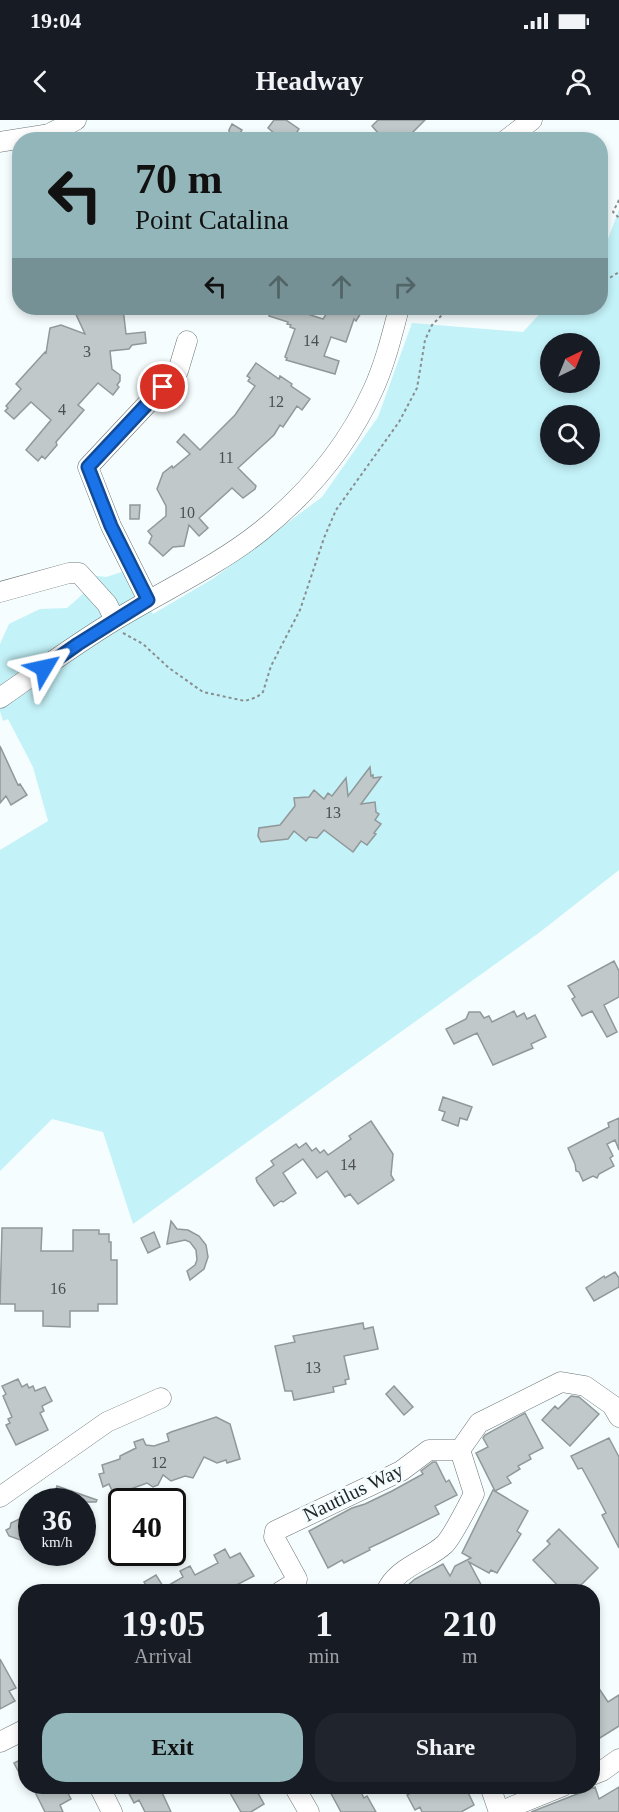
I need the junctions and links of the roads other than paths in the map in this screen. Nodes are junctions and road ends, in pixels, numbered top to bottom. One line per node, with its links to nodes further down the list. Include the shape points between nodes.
1 (76, 120): 3 (street)
2 (532, 120): 4 (street)
3 (53, 132)
4 (516, 132)
5 (397, 315): 8 (street, via 374,389 325,468 295,502 259,532)
6 (187, 341): 8 (street, via 178,370 88,467 111,526)
7 (0, 592): 9 (street, via 79,573 107,604)
8 (148, 600): 9 (street)
9 (115, 620): 10 (street)
10 (0, 698)
11 (161, 1398): 14 (street, via 108,1422)
12 (615, 1411): 13 (street, via 585,1386 561,1382 479,1423)
13 (460, 1450): 15 (street, Nautilus Way, via 429,1450 401,1471 274,1531 297,1578); 16 (street, via 474,1494 445,1544)
14 (0, 1497)
15 (293, 1584)
16 (390, 1584)
17 (18, 1733): 18 (street)
18 (0, 1742)
19 (619, 1759): 20 (street)
20 (600, 1772)
21 (103, 1794): 25 (street)
22 (299, 1794): 26 (street)
23 (493, 1794): 27 (street)
24 (543, 1794): 27 (street)
25 (112, 1812)
26 (309, 1812)
27 (499, 1812)

